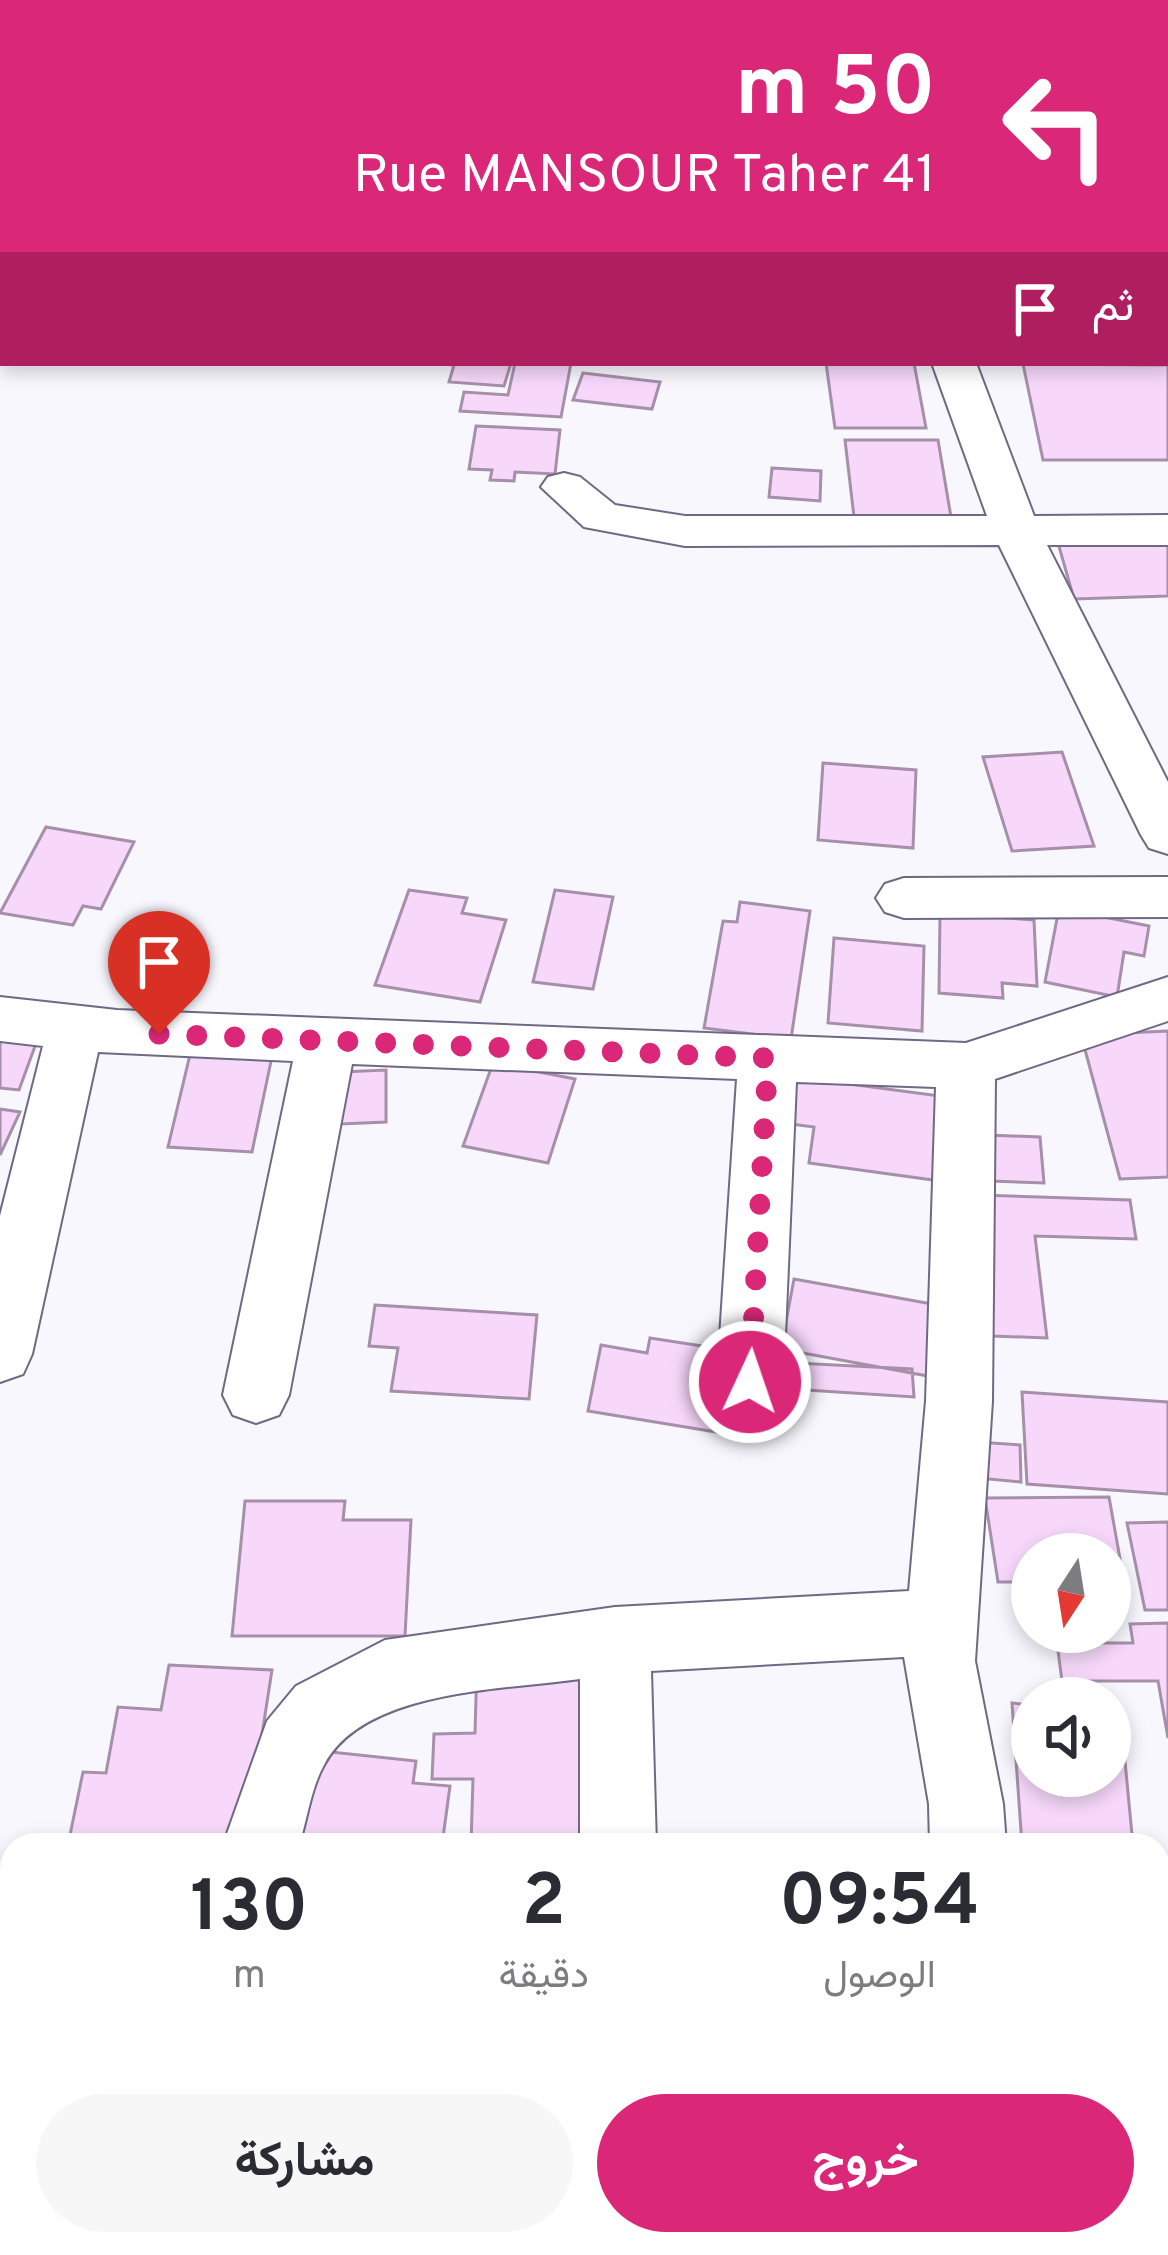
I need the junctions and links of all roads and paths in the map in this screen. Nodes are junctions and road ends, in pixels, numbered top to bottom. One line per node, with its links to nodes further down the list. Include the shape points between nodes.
1 (955, 366): 3 (street)
2 (564, 487): 3 (street, via 602,517 686,531)
3 (1015, 529): 4 (street); 5 (street)
4 (1168, 530)
5 (1168, 835)
6 (1168, 897): 7 (street)
7 (904, 898)
8 (1168, 999): 13 (street)
9 (0, 1018): 10 (street)
10 (79, 1028): 11 (street); 14 (street)
11 (327, 1040): 12 (street); 16 (street)
12 (768, 1058): 13 (street); 15 (street)
13 (966, 1066): 17 (street, via 959,1401)
14 (0, 1354)
15 (750, 1382)
16 (256, 1395)
17 (942, 1622): 18 (street); 21 (street, via 939,1661)
18 (615, 1640): 19 (street, via 385,1674 322,1710 293,1746); 20 (street)
19 (265, 1833)
20 (618, 1833)
21 (967, 1833)

